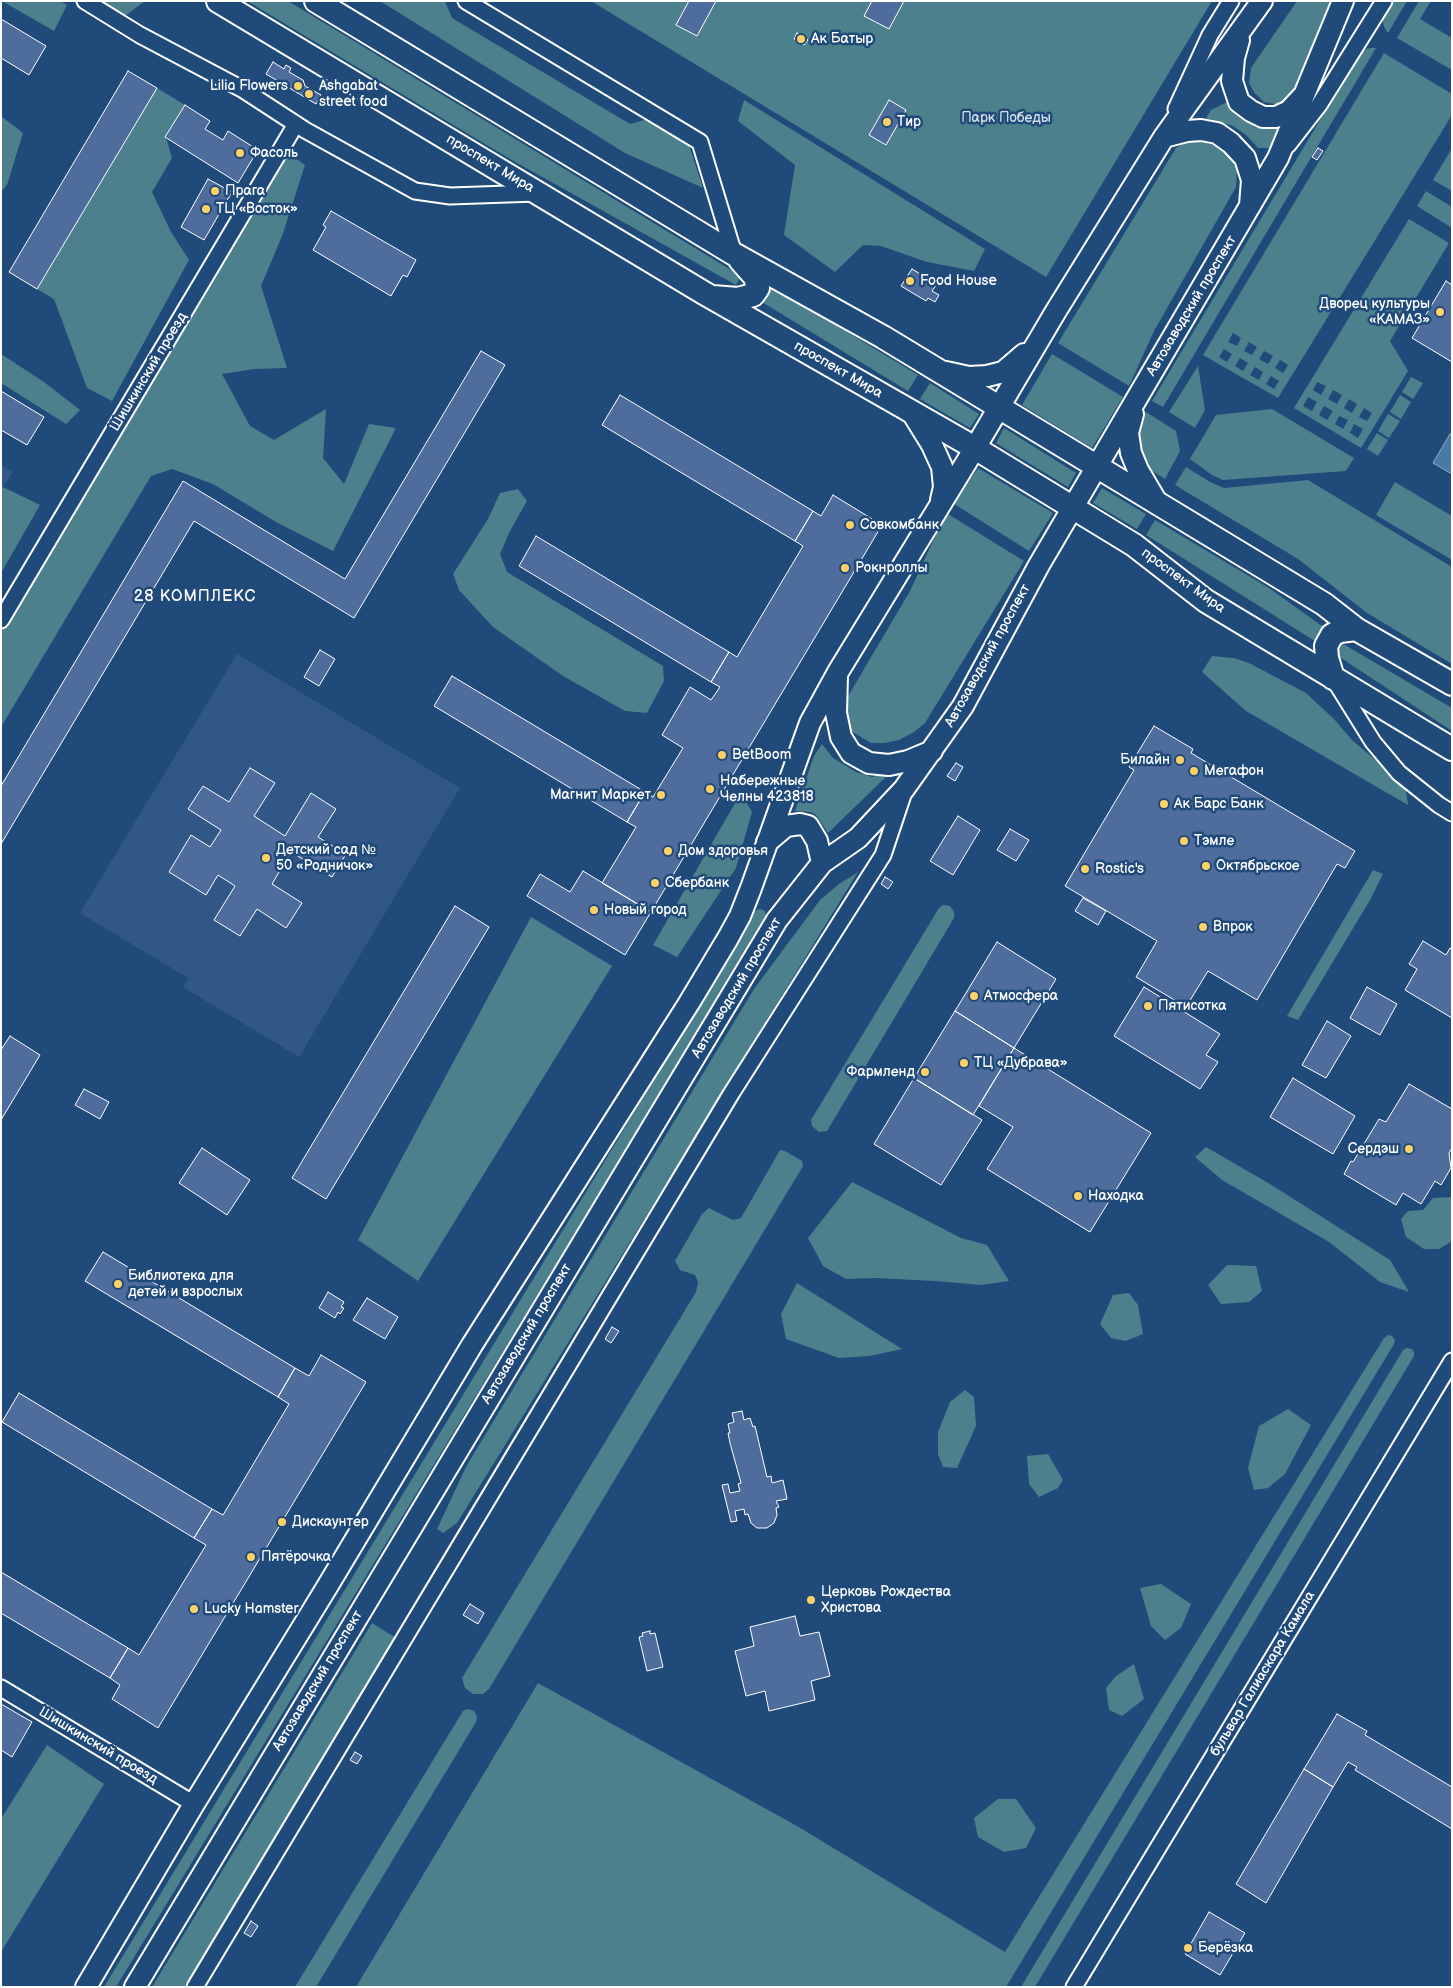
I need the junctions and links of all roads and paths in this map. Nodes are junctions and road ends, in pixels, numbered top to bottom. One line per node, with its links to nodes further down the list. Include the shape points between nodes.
1 (84, 1): 11 (street, via 242,89)
2 (218, 1): 14 (main road, проспект Мира)
3 (316, 1): 16 (main road)
4 (466, 1): 16 (street, via 700,142)
5 (1231, 1): 12 (street, via 1210,35)
6 (1262, 1): 9 (street)
7 (1343, 1): 10 (street, Автозаводский проспект)
8 (1384, 1): 13 (street, via 1319,105)
9 (1242, 29): 10 (street, via 1232,68 1239,102 1263,117 1276,117 1290,111); 12 (street)
10 (1307, 88): 13 (street, Автозаводский проспект)
11 (296, 124): 14 (street, via 414,192 450,196); 28 (street, Шишкинский проезд)
12 (1164, 137): 15 (street, via 1201,130 1216,133 1231,143 1245,158 1252,180); 18 (street)
13 (1278, 158): 15 (street, Автозаводский проспект)
14 (538, 193): 17 (main road, проспект Мира)
15 (1249, 210): 20 (street, Автозаводский проспект)
16 (734, 254): 17 (main road, via 754,277 758,288 753,295 738,299); 19 (main road, via 883,337)
17 (712, 297): 22 (main road, проспект Мира)
18 (1040, 339): 19 (street, via 1003,372 969,377); 21 (street)
19 (935, 370): 21 (main road)
20 (1137, 399): 24 (street, Автозаводский проспект); 26 (street, via 1128,433 1131,453)
21 (999, 407): 23 (street); 24 (main road)
22 (911, 410): 23 (main road, проспект Мира); 25 (street, via 942,467 944,487)
23 (975, 448): 25 (street); 27 (main road, проспект Мира)
24 (1097, 467): 26 (main road); 27 (street, Автозаводский проспект)
25 (940, 503): 30 (street)
26 (1158, 504): 29 (main road, via 1324,604)
27 (1073, 508): 31 (main road, проспект Мира, via 1134,545 1206,601); 34 (street, Автозаводский проспект, via 964,706)
28 (1, 620)
29 (1356, 628): 31 (main road, via 1332,635 1326,646); 32 (main road)
30 (838, 672): 34 (street, via 836,713 841,737 851,753 869,763 889,765); 37 (street, via 810,723)
31 (1333, 678): 33 (main road, проспект Мира); 36 (street, via 1373,742 1398,772)
32 (1452, 684)
33 (1452, 749)
34 (934, 750): 35 (street, Автозаводский проспект)
35 (904, 789): 38 (street, Автозаводский проспект, via 858,838); 44 (street, via 883,855 731,1094)
36 (1452, 813)
37 (767, 842): 38 (street, via 786,826 808,826 817,840); 41 (street, via 740,916 723,946 472,1345)
38 (822, 863): 43 (street, Автозаводский проспект, via 777,920)
39 (1452, 1361): 45 (street, бульвар Галиаскара Камала)
40 (1, 1688): 41 (street, Шишкинский проезд)
41 (194, 1804): 42 (street)
42 (86, 1987)
43 (135, 1987)
44 (195, 1987)
45 (1074, 1987)

